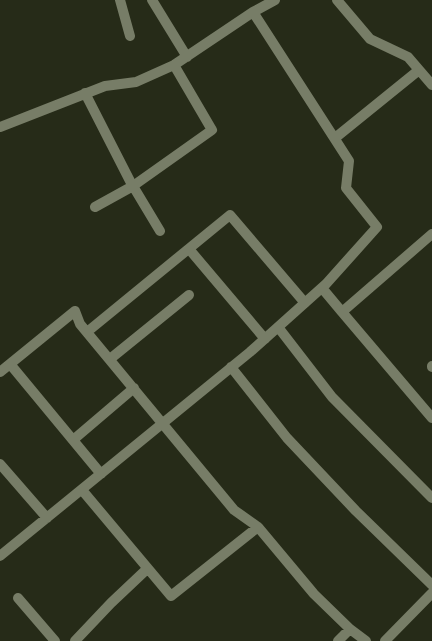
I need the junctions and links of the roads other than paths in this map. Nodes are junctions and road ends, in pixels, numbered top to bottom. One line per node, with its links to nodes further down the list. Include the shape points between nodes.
1 (120, 0): 6 (street)
2 (152, 0): 7 (street)
3 (275, 0): 5 (street)
4 (338, 0): 9 (street, via 370,39 408,57)
5 (253, 12): 7 (street); 13 (street)
6 (130, 36)
7 (187, 57): 8 (street)
8 (174, 65): 11 (street, via 136,82 105,86); 14 (street, via 212,130)
9 (419, 70): 10 (street); 13 (street)
10 (432, 85)
11 (85, 93): 12 (street); 14 (street)
12 (0, 126)
13 (334, 138): 19 (street, via 349,161 346,188 377,227)
14 (133, 186): 15 (street); 16 (street)
15 (94, 207)
16 (160, 231)
17 (432, 234): 22 (street)
18 (189, 249): 21 (street, via 230,215); 24 (street); 25 (street)
19 (322, 288): 21 (street); 22 (street)
20 (189, 295): 26 (street)
21 (306, 302): 23 (street)
22 (342, 312): 31 (street)
23 (278, 327): 25 (street); 37 (street, via 332,397)
24 (87, 332): 26 (street); 27 (street, via 80,324 75,311)
25 (265, 339): 28 (street)
26 (110, 359): 30 (street)
27 (10, 364): 29 (street); 33 (street)
28 (231, 367): 32 (street); 42 (street, via 287,438 356,512)
29 (0, 372)
30 (134, 388): 32 (street); 33 (street)
31 (432, 418)
32 (163, 422): 35 (street); 39 (street, via 234,510)
33 (73, 440): 35 (street)
34 (0, 464): 38 (street)
35 (101, 474): 36 (street)
36 (82, 490): 38 (street); 41 (street)
37 (432, 498)
38 (47, 518): 40 (street)
39 (258, 527): 41 (street, via 171,596); 45 (street, via 314,594)
40 (0, 556)
41 (147, 569): 47 (street)
42 (432, 585)
43 (432, 593): 50 (street)
44 (18, 598): 46 (street)
45 (350, 629): 48 (street); 49 (street)
46 (55, 641)
47 (75, 641)
48 (338, 641)
49 (366, 641)
50 (385, 641)

